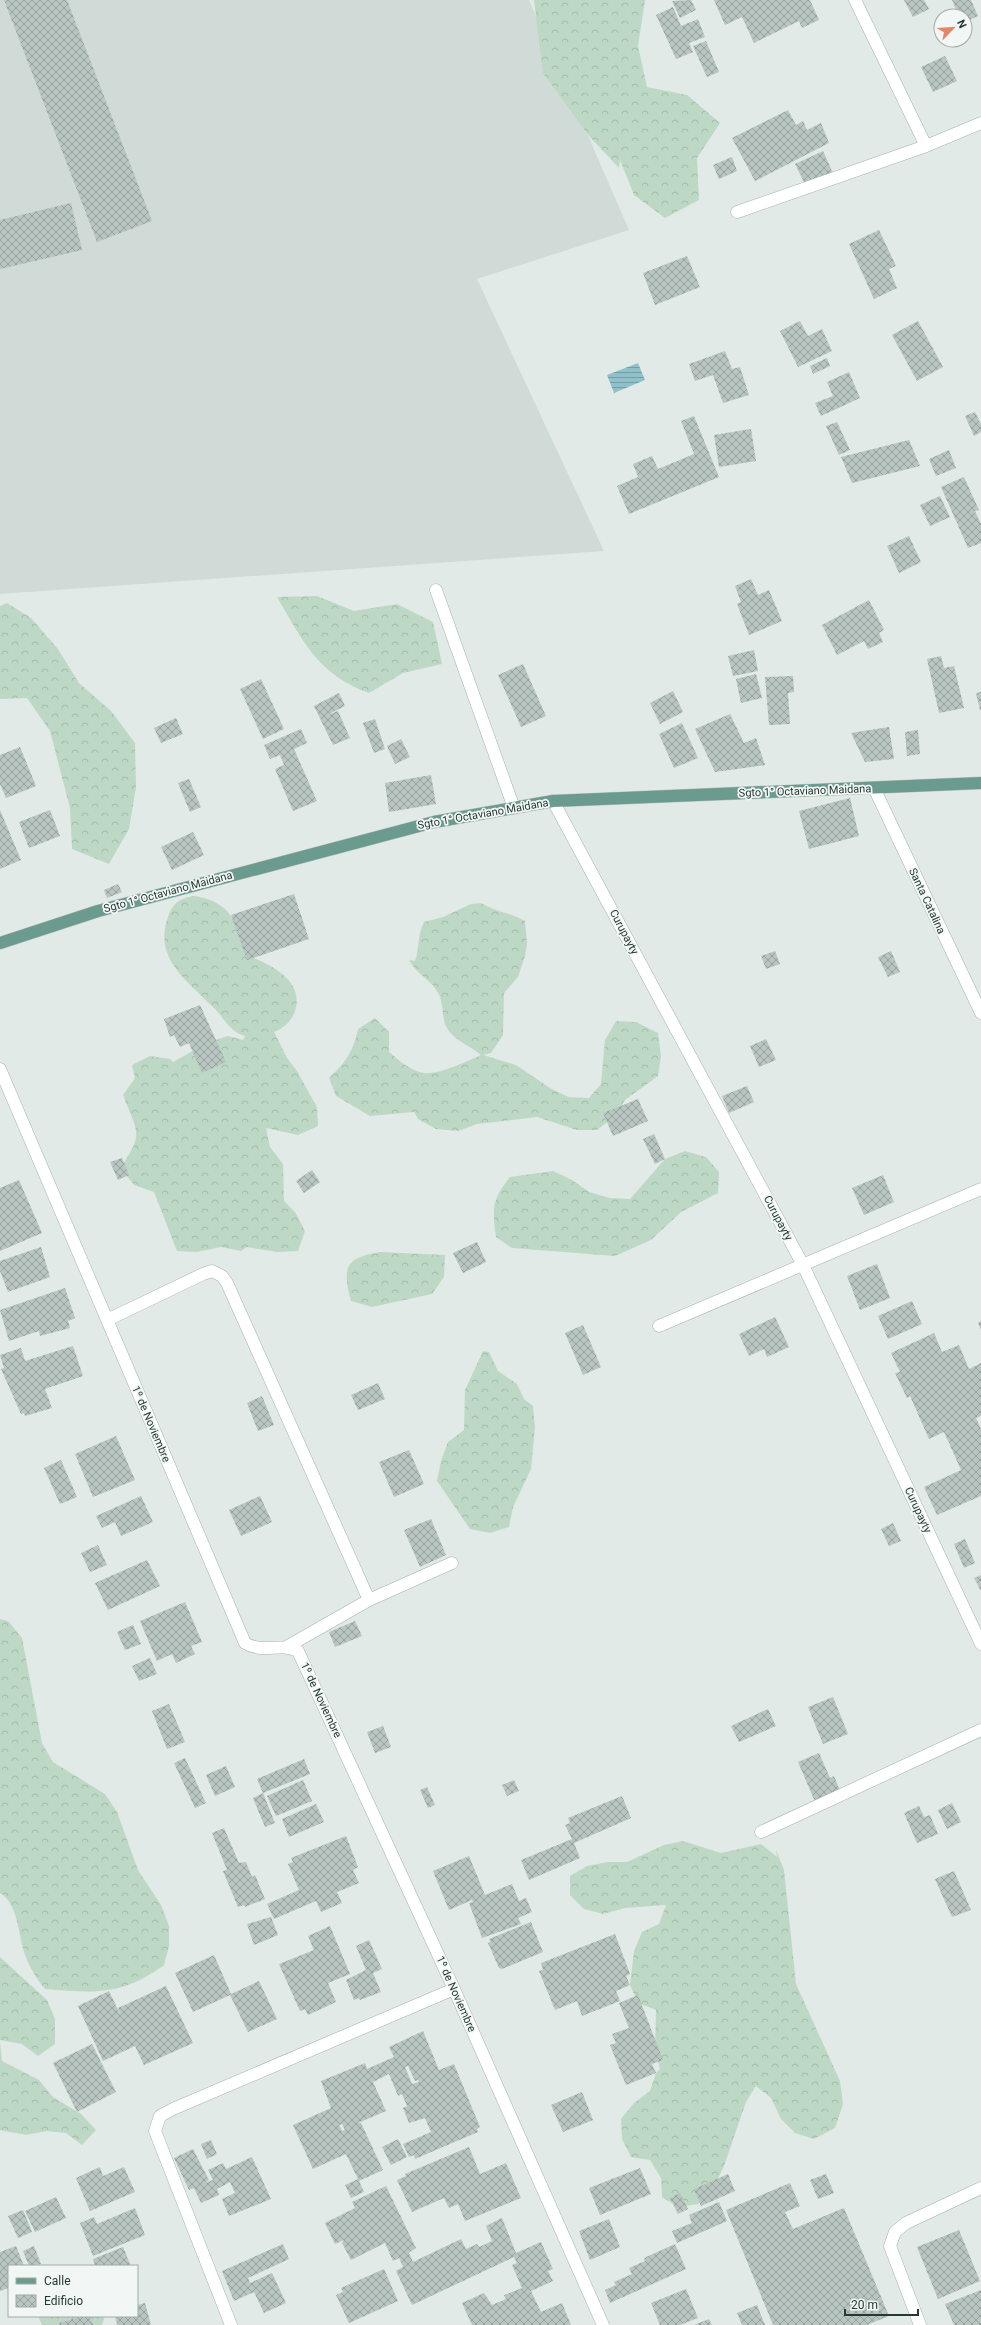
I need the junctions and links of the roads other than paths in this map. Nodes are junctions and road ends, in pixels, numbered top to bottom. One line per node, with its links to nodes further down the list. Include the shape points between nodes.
1 (855, 0): 3 (street)
2 (981, 123): 3 (street)
3 (926, 146): 4 (street)
4 (737, 212)
5 (436, 590): 9 (street)
6 (981, 783): 7 (main road, Sgto 1° Octaviano Maidana)
7 (874, 788): 8 (main road, Sgto 1° Octaviano Maidana); 11 (street, Santa Catalina)
8 (553, 801): 9 (main road, Sgto 1° Octaviano Maidana); 14 (street, Curupayty)
9 (514, 808): 10 (main road, Sgto 1° Octaviano Maidana, via 434,822 266,865 98,911)
10 (0, 943)
11 (981, 1013)
12 (0, 1069): 15 (street, 1º de Noviembre)
13 (981, 1189): 14 (street)
14 (803, 1265): 16 (street); 19 (street, Curupayty)
15 (107, 1320): 18 (street, via 203,1274 212,1271 222,1276); 20 (street, 1º de Noviembre, via 245,1643 261,1649)
16 (660, 1326)
17 (452, 1563): 18 (street)
18 (369, 1600): 20 (street)
19 (981, 1644)
20 (288, 1646): 23 (street, 1º de Noviembre, via 298,1651)
21 (981, 1730): 22 (street)
22 (761, 1832)
23 (454, 1989): 25 (street, via 160,2116 155,2131); 26 (street, 1º de Noviembre)
24 (981, 2188): 27 (street, via 906,2223 895,2232 890,2246)
25 (231, 2325)
26 (603, 2325)
27 (920, 2325)

